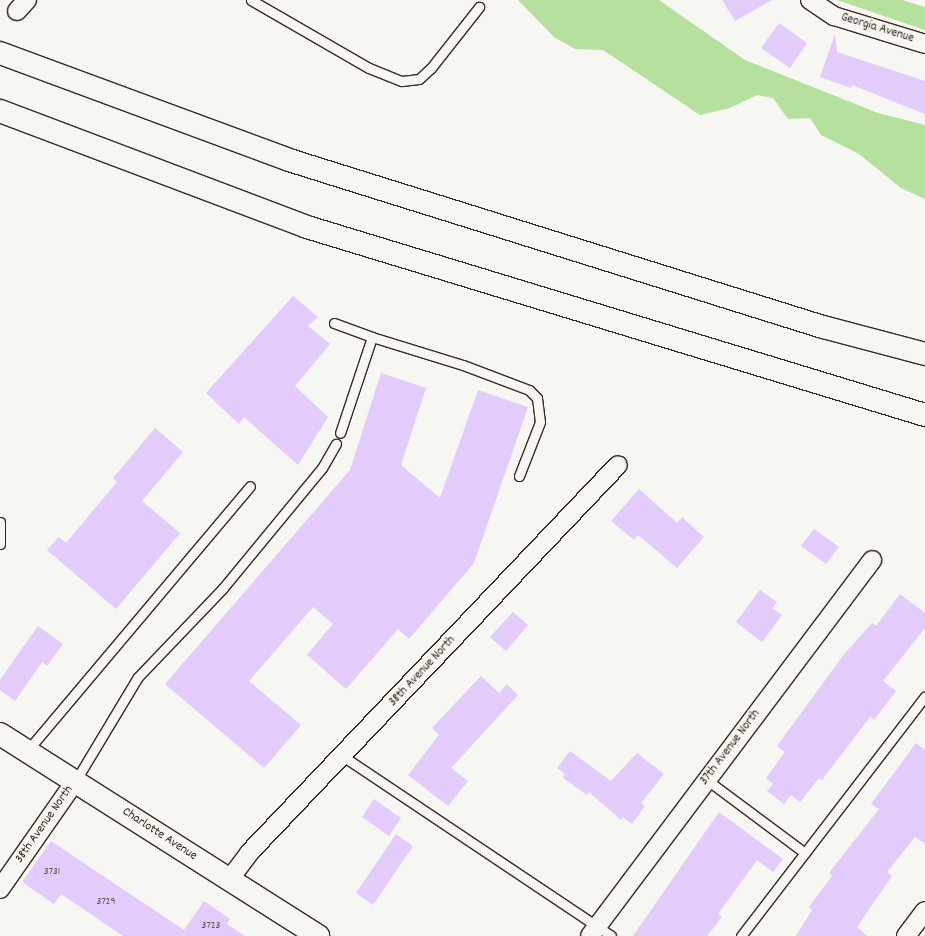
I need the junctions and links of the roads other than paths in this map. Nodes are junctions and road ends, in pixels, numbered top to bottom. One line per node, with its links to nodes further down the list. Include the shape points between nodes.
1 (251, 0): 3 (lane, via 369,68 402,80 419,79 431,68)
2 (810, 0): 4 (street, Georgia Avenue, via 834,16)
3 (480, 7)
4 (925, 44)
5 (0, 53): 8 (main road, via 289,160)
6 (0, 111): 12 (main road, via 307,227)
7 (334, 323): 9 (lane)
8 (823, 327): 10 (main road); 11 (main road)
9 (372, 337): 13 (lane); 16 (lane, via 516,383 537,398 540,422)
10 (925, 340)
11 (925, 354)
12 (925, 415)
13 (340, 433)
14 (336, 444): 25 (lane, via 322,468 223,588 138,677)
15 (618, 465): 24 (street, 38th Avenue North)
16 (519, 476)
17 (250, 486): 23 (lane)
18 (0, 522): 19 (lane)
19 (0, 544)
20 (872, 560): 26 (street, 37th Avenue North)
21 (925, 696): 27 (lane)
22 (0, 734): 23 (main road, Charlotte Avenue)
23 (27, 751): 25 (main road, Charlotte Avenue)
24 (344, 757): 28 (street, 38th Avenue North); 31 (lane)
25 (76, 780): 28 (main road, Charlotte Avenue); 29 (street, 38th Avenue North)
26 (707, 780): 27 (lane); 31 (street, 37th Avenue North)
27 (805, 853): 33 (lane)
28 (229, 880): 32 (main road, Charlotte Avenue)
29 (0, 889)
30 (925, 911): 34 (street)
31 (599, 933)
32 (318, 936)
33 (741, 936)
34 (906, 936)

